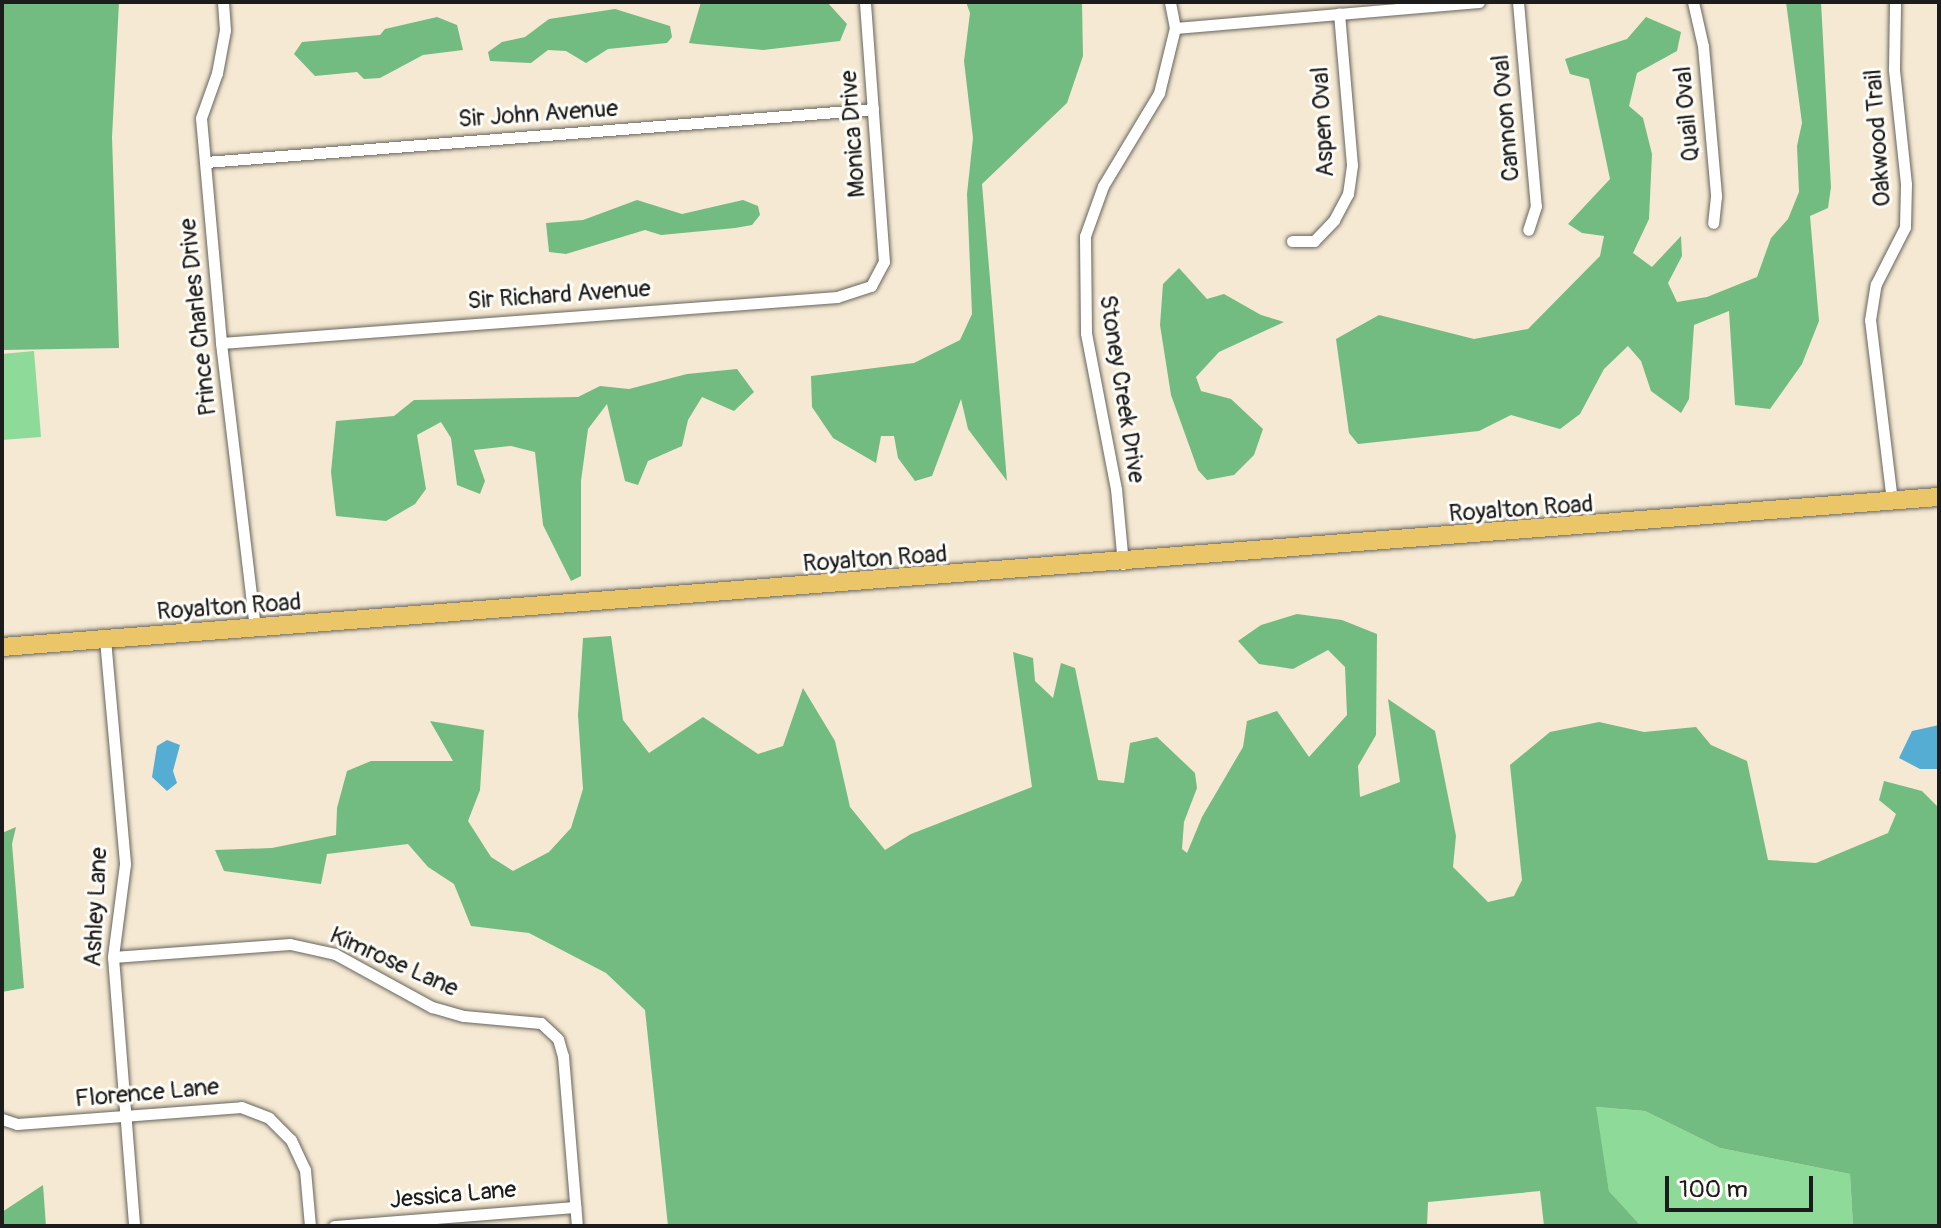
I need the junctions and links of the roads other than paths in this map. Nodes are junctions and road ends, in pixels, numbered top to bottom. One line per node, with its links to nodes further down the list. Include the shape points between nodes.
1 (223, 2): 11 (street, Prince Charles Drive, via 223,44 201,118)
2 (865, 2): 10 (street, Monica Drive)
3 (1170, 2): 9 (street, Stoney Creek Drive)
4 (1479, 2): 8 (street)
5 (1518, 2): 13 (street, Cannon Oval, via 1536,206)
6 (1693, 2): 12 (street, Quail Oval, via 1704,61 1716,196)
7 (1895, 2): 18 (street, Oakwood Trail, via 1905,227 1876,284 1870,320)
8 (1339, 14): 9 (street); 14 (street, Aspen Oval, via 1352,165 1348,194 1314,241)
9 (1175, 28): 19 (street, Stoney Creek Drive, via 1159,93 1103,186 1085,236 1086,333 1116,489)
10 (873, 109): 11 (street, Sir John Avenue); 15 (street, Monica Drive)
11 (206, 162): 16 (street, Prince Charles Drive)
12 (1713, 223)
13 (1528, 230)
14 (1292, 241)
15 (884, 262): 16 (street, Sir Richard Avenue, via 871,286 837,297)
16 (221, 343): 20 (street, Prince Charles Drive)
17 (1939, 497): 18 (main road, Royalton Road)
18 (1892, 501): 19 (main road, Royalton Road)
19 (1123, 564): 20 (main road, Royalton Road)
20 (255, 630): 21 (main road, Royalton Road)
21 (105, 639): 22 (main road, Royalton Road); 23 (street, Ashley Lane, via 125,864)
22 (2, 647)
23 (113, 957): 24 (street, Ashley Lane); 26 (street, Kimrose Lane, via 290,944 335,954 432,1007 464,1016 541,1023 558,1039 563,1056)
24 (124, 1117): 25 (street, Florence Lane, via 17,1124); 27 (street, Ashley Lane); 28 (street, Florence Lane, via 241,1107 269,1118 291,1140 305,1170)
25 (2, 1119)
26 (575, 1207): 29 (street, Jessica Lane); 30 (street, Kimrose Lane)
27 (134, 1226)
28 (310, 1226)
29 (334, 1226)
30 (577, 1226)

